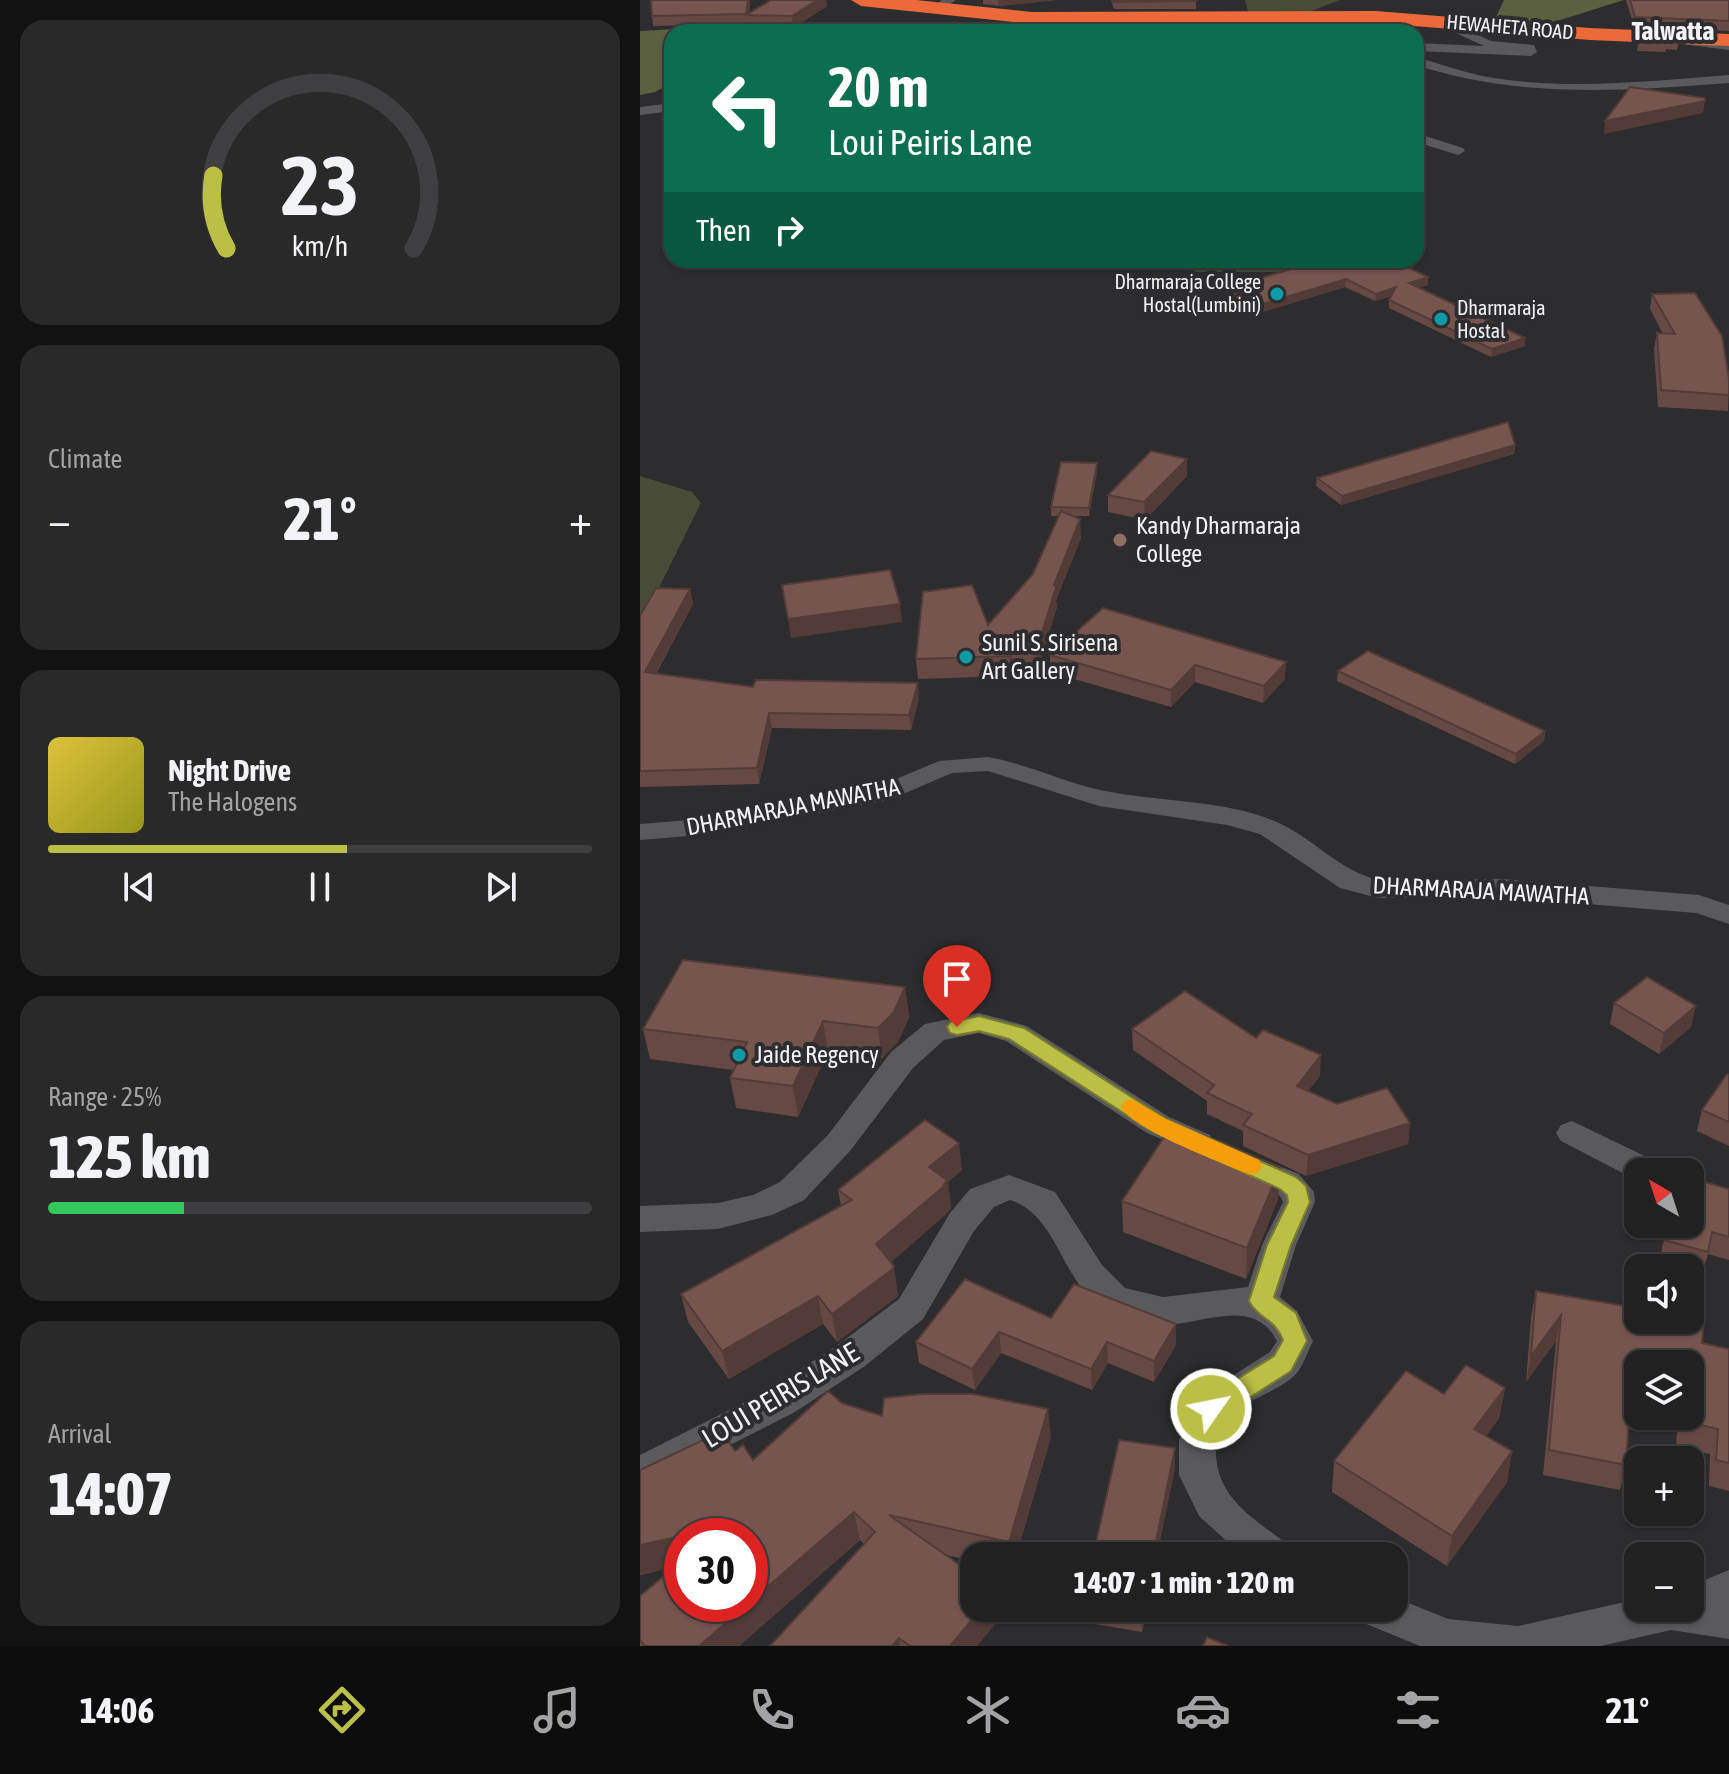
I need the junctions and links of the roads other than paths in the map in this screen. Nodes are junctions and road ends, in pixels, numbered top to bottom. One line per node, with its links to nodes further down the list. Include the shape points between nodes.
1 (861, 0): 2 (highway, HEWAHETA ROAD)
2 (943, 4): 3 (highway, HEWAHETA ROAD, via 1044,18 1330,16)
3 (1438, 21): 4 (highway, HEWAHETA ROAD); 5 (street, via 1489,44 1531,52)
4 (1729, 43)
5 (1424, 47)
6 (1424, 64): 7 (street, via 1485,80 1592,90)
7 (1729, 79)
8 (664, 108): 9 (street)
9 (640, 111)
10 (1424, 140): 11 (street)
11 (1458, 151)
12 (640, 832): 13 (street, DHARMARAJA MAWATHA, via 889,792 948,766 988,764 1099,798 1269,828 1350,882 1378,889 1502,888 1699,904)
13 (1729, 915)
14 (1572, 1133): 15 (street)
15 (1624, 1160)
16 (640, 1219): 17 (street, via 718,1216 792,1191 839,1143 902,1060 935,1031 979,1023 1016,1033 1158,1125 1298,1192 1299,1202)
17 (1261, 1301): 18 (street, LOUI PEIRIS LANE, via 1166,1311 1121,1304 1087,1275 1041,1198 1009,1187 982,1198 911,1309 852,1355 782,1401); 19 (street, via 1287,1320 1295,1341 1283,1363 1211,1409 1197,1440 1198,1475 1212,1504)
18 (640, 1474)
19 (1255, 1542)
20 (1729, 1589): 21 (street)
21 (1704, 1599)
22 (1704, 1613): 23 (street)
23 (1729, 1620)
24 (1408, 1622): 25 (street, via 1448,1638 1518,1646)
25 (1624, 1622)

